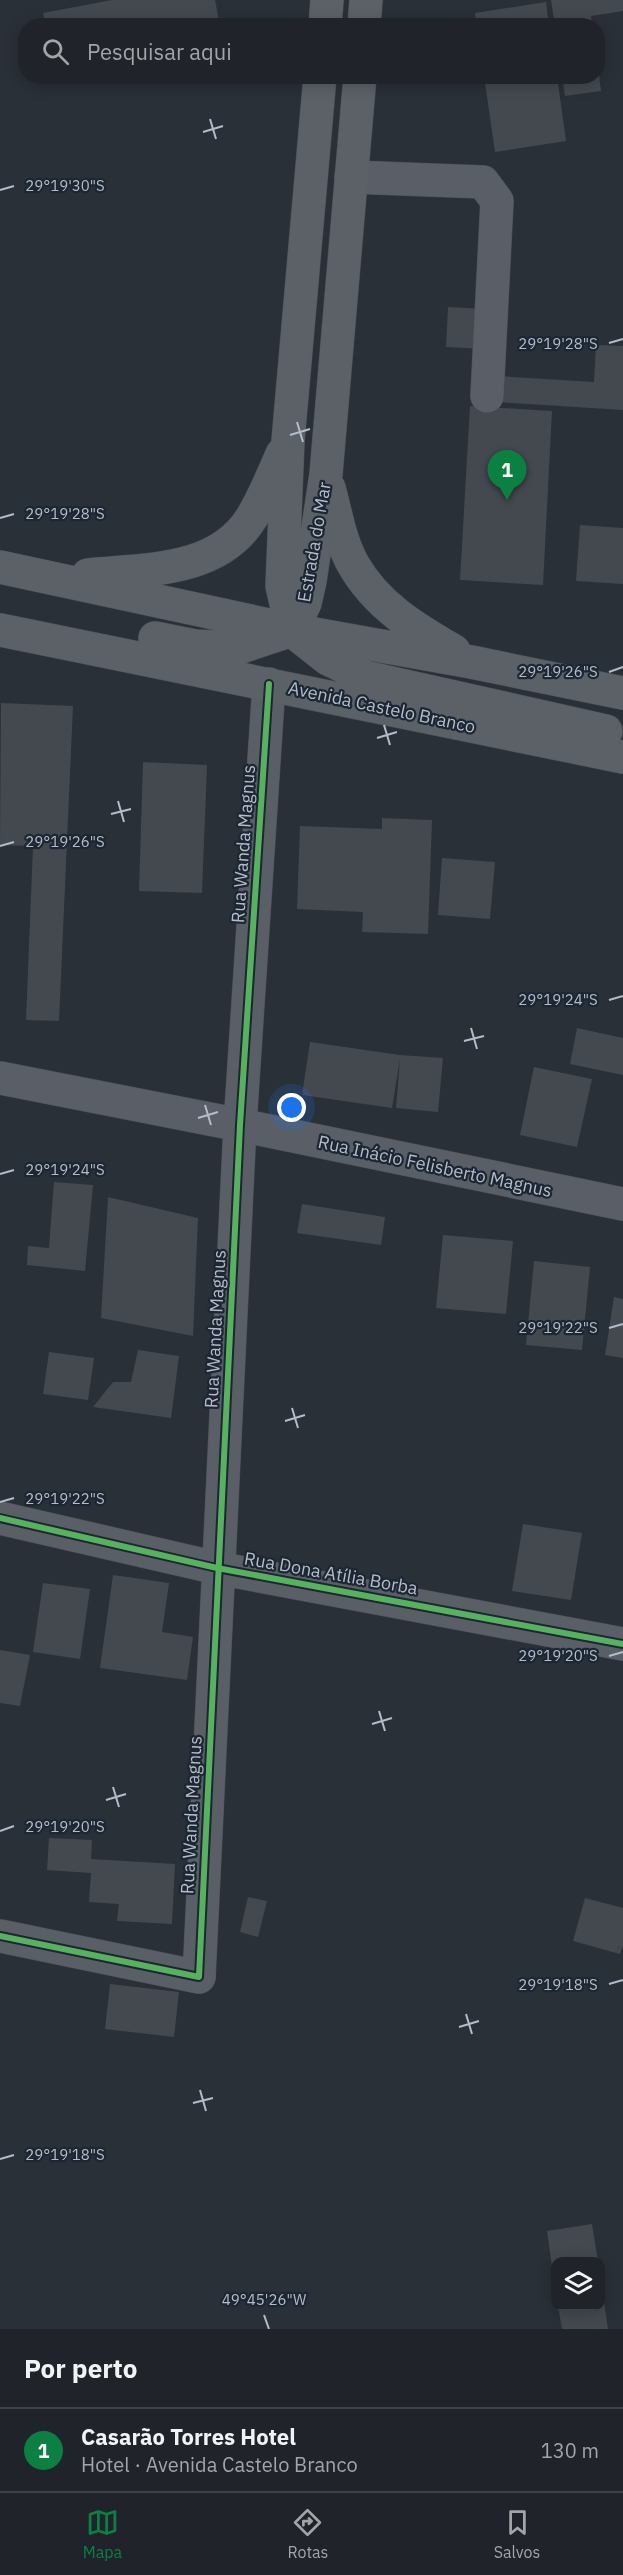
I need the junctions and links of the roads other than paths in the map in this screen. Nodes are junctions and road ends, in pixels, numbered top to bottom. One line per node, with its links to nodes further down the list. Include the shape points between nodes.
1 (327, 0): 3 (main road)
2 (366, 0): 4 (main road)
3 (326, 18)
4 (365, 18)
5 (319, 84): 9 (main road, Estrada do Mar)
6 (359, 84): 7 (main road, Estrada do Mar)
7 (351, 177): 8 (street, via 483,183 497,201); 10 (main road, Estrada do Mar)
8 (488, 396)
9 (288, 441): 12 (main road, via 251,518 217,550 178,566); 15 (main road, Estrada do Mar, via 282,586)
10 (326, 474): 15 (main road, Estrada do Mar, via 310,581); 16 (main road, via 343,539 366,584 404,622)
11 (0, 567): 12 (main road)
12 (60, 578): 15 (main road)
13 (0, 608): 15 (main road, via 216,648 238,648)
14 (0, 630): 17 (main road, Avenida Castelo Branco)
15 (292, 630): 16 (main road); 19 (main road, via 328,658 365,677)
16 (471, 662): 18 (main road)
17 (269, 684): 20 (main road, Avenida Castelo Branco); 22 (street, Rua Wanda Magnus)
18 (623, 693)
19 (623, 735)
20 (623, 757)
21 (0, 1078): 22 (street, Rua Inácio Felisberto Magnus)
22 (240, 1125): 23 (street, Rua Inácio Felisberto Magnus); 25 (street, Rua Wanda Magnus)
23 (623, 1204)
24 (0, 1518): 25 (street, Rua Dona Atília Borba)
25 (217, 1568): 26 (street, Rua Dona Atília Borba); 27 (street, Rua Wanda Magnus, via 199,1977)
26 (623, 1644)
27 (0, 1936)

